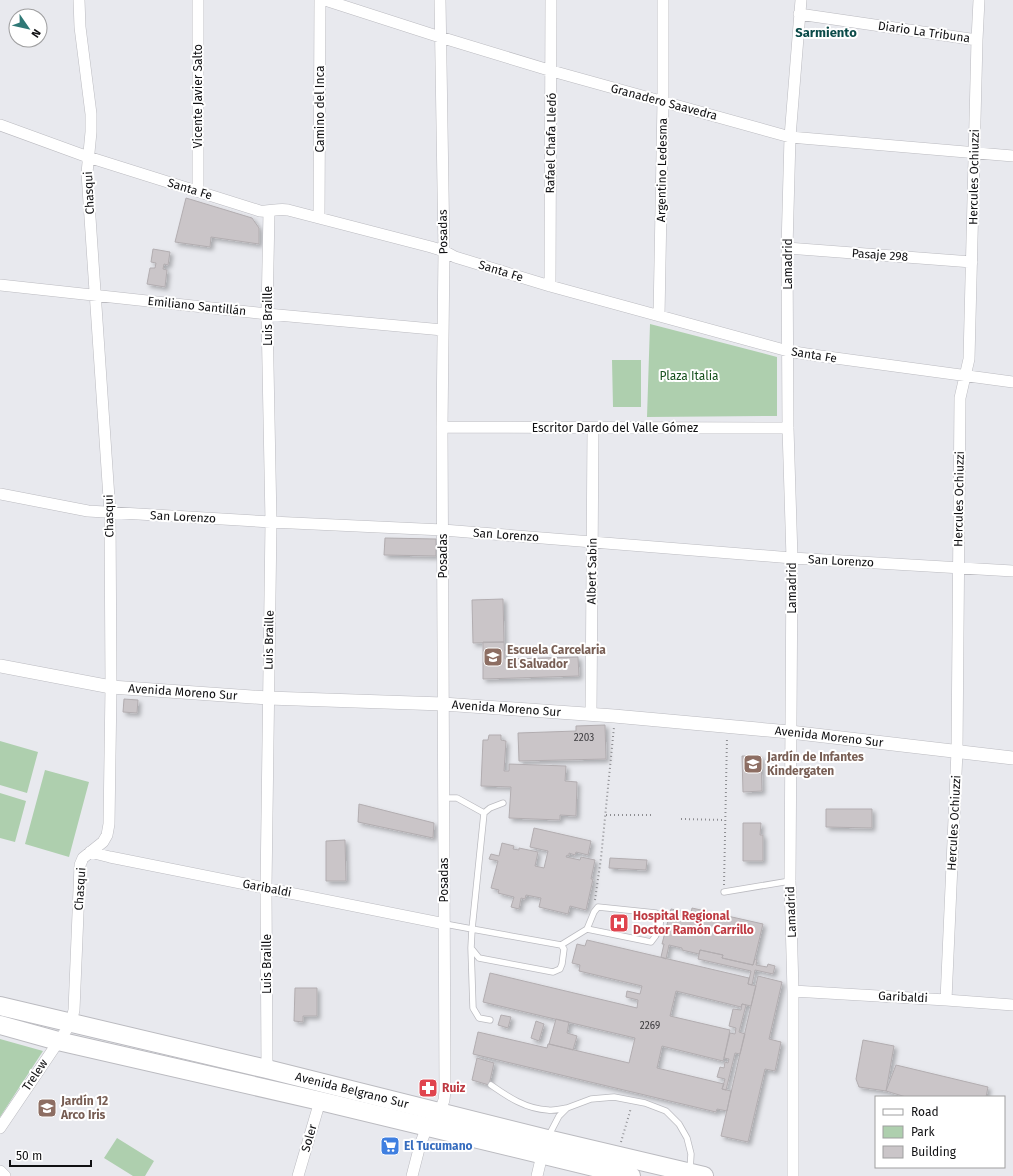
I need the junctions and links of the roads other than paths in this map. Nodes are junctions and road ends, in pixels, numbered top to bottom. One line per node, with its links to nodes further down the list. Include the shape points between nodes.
1 (78, 0): 19 (street, Chasqui, via 91,114)
2 (198, 0): 20 (street, Vicente Javier Salto)
3 (320, 0): 22 (street, Camino del Inca)
4 (325, 0): 11 (street, Granadero Saavedra)
5 (440, 0): 11 (street, Posadas)
6 (552, 0): 13 (street, Rafael Chafa Lledó)
7 (663, 0): 14 (street, Argentino Ledesma)
8 (801, 0): 10 (street, Lamadrid)
9 (979, 0): 12 (street, Hercules Ochiuzzi)
10 (799, 14): 12 (street, Diario La Tribuna); 16 (street, Lamadrid)
11 (440, 37): 13 (street, Granadero Saavedra); 24 (street, Posadas)
12 (977, 40): 17 (street, Hercules Ochiuzzi)
13 (552, 71): 14 (street, Granadero Saavedra); 27 (street, Rafael Chafa Lledó)
14 (663, 101): 16 (street, Granadero Saavedra); 30 (street, Argentino Ledesma)
15 (0, 125): 19 (street, Santa Fe)
16 (790, 137): 17 (street, Granadero Saavedra); 23 (street, Lamadrid)
17 (975, 153): 18 (street, Granadero Saavedra); 25 (street, Hercules Ochiuzzi)
18 (1013, 156)
19 (88, 157): 20 (street, Santa Fe); 28 (street, Chasqui)
20 (198, 191): 21 (street, Santa Fe)
21 (269, 212): 22 (street, Santa Fe, via 281,209); 29 (street, Luis Braille)
22 (319, 218): 24 (street, Santa Fe)
23 (787, 248): 25 (street, Pasaje 298); 32 (street, Lamadrid)
24 (444, 251): 27 (street, Santa Fe, via 455,257); 31 (street, Posadas)
25 (972, 262): 33 (street, Hercules Ochiuzzi, via 969,359)
26 (0, 285): 28 (street, Emiliano Santillán)
27 (550, 286): 30 (street, Santa Fe)
28 (95, 296): 29 (street, Emiliano Santillán); 39 (street, Chasqui)
29 (267, 314): 31 (street, Emiliano Santillán); 40 (street, Luis Braille)
30 (659, 316): 32 (street, Santa Fe)
31 (443, 330): 35 (street, Posadas)
32 (788, 351): 33 (street, Santa Fe); 37 (street, Lamadrid)
33 (965, 376): 34 (street, Santa Fe); 44 (street, Hercules Ochiuzzi, via 960,398)
34 (1013, 382)
35 (442, 427): 36 (street, Escritor Dardo del Valle Gómez); 41 (street, Posadas)
36 (593, 428): 37 (street, Escritor Dardo del Valle Gómez); 42 (street, Albert Sabin)
37 (788, 428): 43 (street, Lamadrid)
38 (0, 494): 39 (street, San Lorenzo, via 74,509)
39 (110, 512): 40 (street, San Lorenzo); 47 (street, Chasqui)
40 (271, 522): 41 (street, San Lorenzo); 48 (street, Luis Braille)
41 (443, 530): 42 (street, San Lorenzo); 49 (street, Posadas)
42 (593, 542): 43 (street, San Lorenzo); 50 (street, Albert Sabin)
43 (792, 558): 44 (street, San Lorenzo); 51 (street, Lamadrid)
44 (958, 568): 45 (street, San Lorenzo); 52 (street, Hercules Ochiuzzi)
45 (1013, 570)
46 (0, 666): 47 (street, Avenida Moreno Sur)
47 (111, 687): 48 (street, Avenida Moreno Sur); 57 (street, Chasqui, via 109,824 103,842)
48 (268, 698): 49 (street, Avenida Moreno Sur); 59 (street, Luis Braille)
49 (443, 704): 50 (street, Avenida Moreno Sur); 54 (street, Posadas)
50 (591, 714): 51 (street, Avenida Moreno Sur)
51 (790, 732): 52 (street, Avenida Moreno Sur); 58 (street, Lamadrid)
52 (957, 751): 53 (street, Avenida Moreno Sur); 67 (street, Hercules Ochiuzzi)
53 (1013, 758)
54 (444, 798): 56 (lane, via 457,798); 61 (street, Posadas)
55 (503, 803): 56 (lane)
56 (484, 813): 62 (lane)
57 (90, 852): 59 (street, Garibaldi); 71 (street, Chasqui, via 80,865 74,1010)
58 (790, 881): 60 (lane); 66 (street, Lamadrid)
59 (266, 888): 61 (street, Garibaldi); 74 (street, Luis Braille)
60 (724, 892)
61 (445, 924): 62 (lane); 78 (street, Posadas, via 445,1091)
62 (472, 929): 64 (lane); 65 (lane)
63 (587, 929): 63 (lane, via 598,907 656,913 660,918 659,928 651,942); 64 (lane)
64 (561, 945): 65 (lane, via 564,949 562,964 560,969 554,972 479,958)
65 (471, 948): 70 (lane, via 473,1008 479,1018)
66 (793, 991): 67 (street, Garibaldi); 87 (street, Lamadrid)
67 (946, 1000): 68 (street, Garibaldi)
68 (1013, 1005)
69 (0, 1006): 71 (highway, Avenida Belgrano Sur)
70 (490, 1020)
71 (71, 1022): 73 (street, Trelew); 74 (highway, Avenida Belgrano Sur)
72 (0, 1025): 73 (highway, Avenida Belgrano Sur)
73 (58, 1041): 76 (highway, Avenida Belgrano Sur); 80 (street, Trelew)
74 (267, 1069): 78 (highway, Avenida Belgrano Sur)
75 (491, 1085): 77 (lane, via 513,1100 530,1107 549,1110)
76 (320, 1101): 79 (highway, Avenida Belgrano Sur); 83 (street, Soler)
77 (567, 1108): 81 (lane, via 559,1116); 82 (lane, via 591,1099 614,1097 645,1103 666,1111 679,1124 687,1138)
78 (440, 1111): 79 (street); 81 (highway, Avenida Belgrano Sur)
79 (428, 1126): 81 (highway, Avenida Belgrano Sur); 84 (street)
80 (0, 1128)
81 (545, 1147): 82 (highway, Avenida Belgrano Sur, via 617,1155); 85 (street); 86 (highway, Avenida Belgrano Sur)
82 (697, 1174)
83 (298, 1176)
84 (412, 1176)
85 (537, 1176)
86 (631, 1176)
87 (793, 1176)

